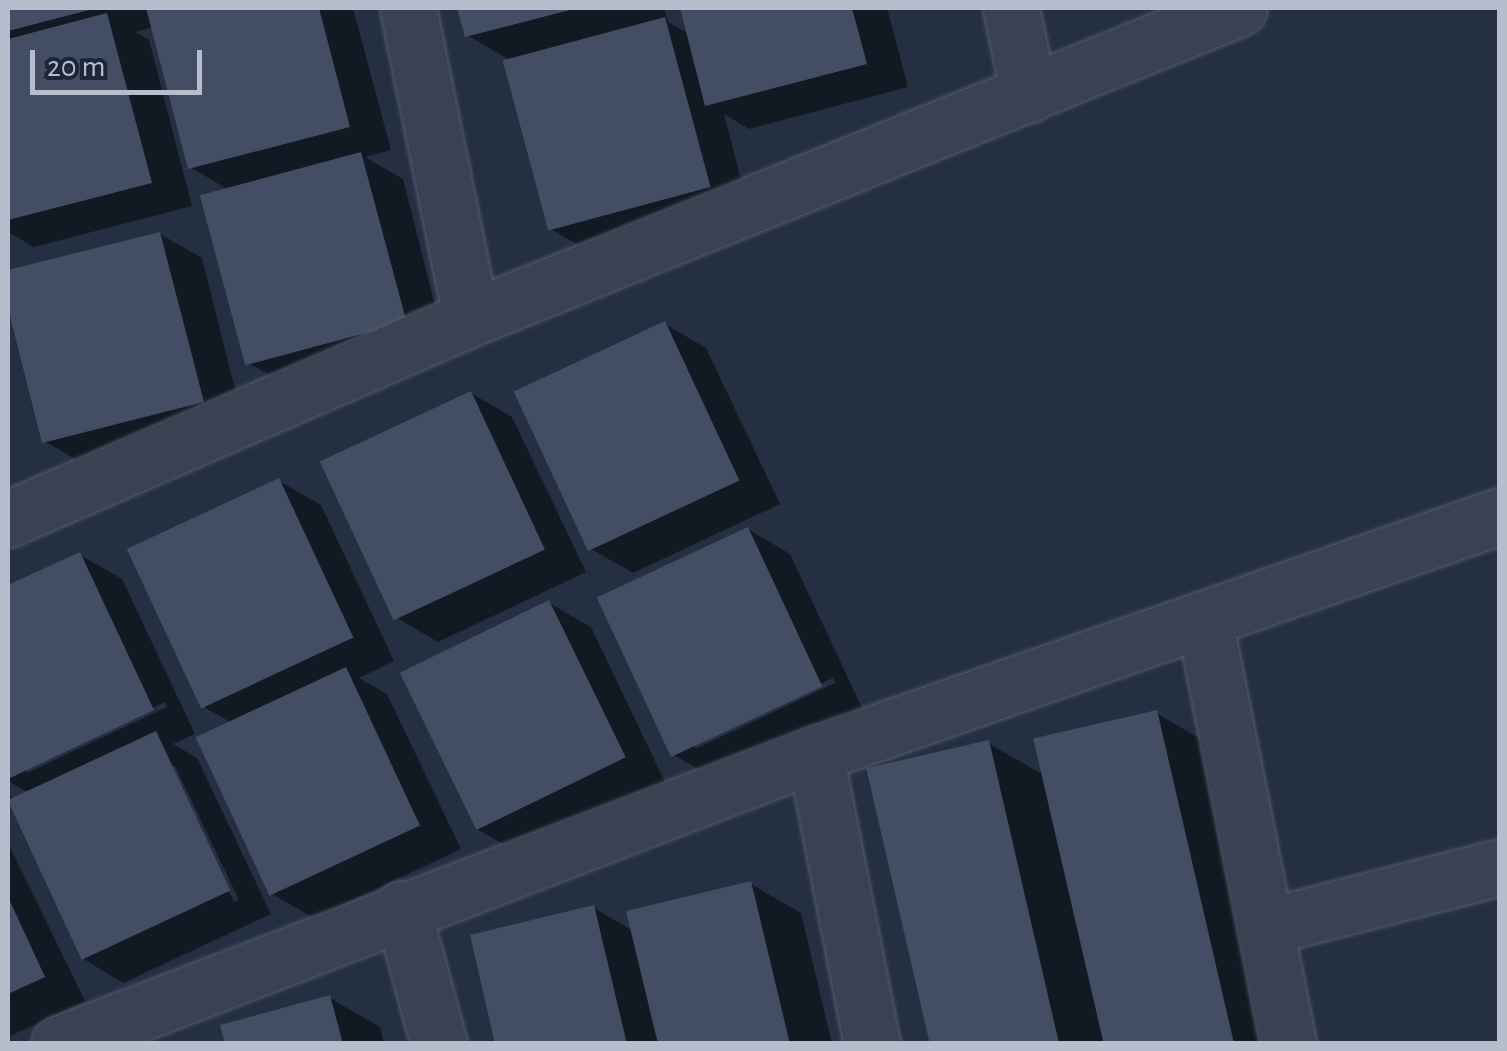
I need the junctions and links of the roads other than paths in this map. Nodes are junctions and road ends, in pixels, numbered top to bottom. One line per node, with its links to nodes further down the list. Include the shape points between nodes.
1 (408, 8): 5 (street)
2 (1011, 8): 4 (street)
3 (1239, 8): 4 (street)
4 (1029, 94): 5 (street)
5 (471, 318): 7 (street)
6 (1500, 516): 8 (street)
7 (8, 519)
8 (1204, 618): 9 (street); 12 (street)
9 (815, 754): 11 (street); 15 (street)
10 (1500, 867): 12 (street)
11 (402, 909): 13 (street); 14 (street)
12 (1265, 927): 16 (street)
13 (59, 1044)
14 (439, 1044)
15 (872, 1044)
16 (1288, 1044)

